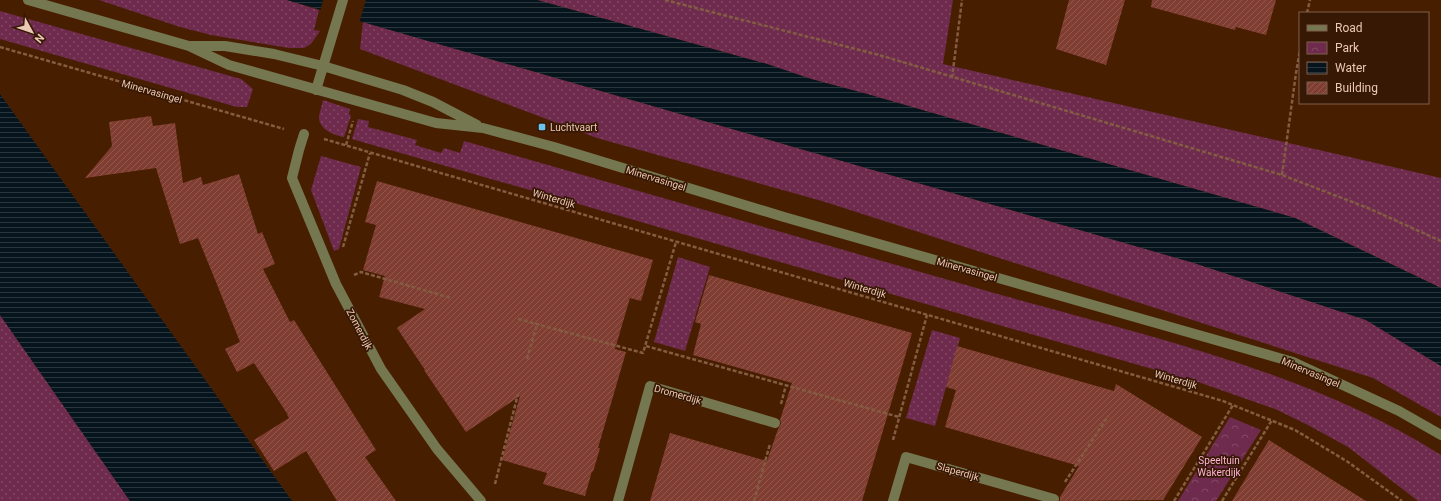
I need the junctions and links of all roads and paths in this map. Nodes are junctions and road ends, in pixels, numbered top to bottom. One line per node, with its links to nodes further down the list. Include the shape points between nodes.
1 (28, 0): 7 (street, Minervasingel)
2 (343, 0): 10 (street)
3 (665, 0): 11 (path, via 879,55)
4 (962, 0): 11 (path)
5 (1310, 0): 6 (path)
6 (1307, 12)
7 (189, 46): 10 (street, Minervasingel, via 225,46); 12 (street, Minervasingel, via 229,65)
8 (0, 47): 14 (path, Minervasingel)
9 (1299, 56): 16 (path)
10 (323, 66): 12 (street); 13 (street, Minervasingel, via 403,90 433,102)
11 (952, 78): 16 (path)
12 (316, 90): 13 (street, Minervasingel, via 436,123)
13 (483, 128): 33 (street, Minervasingel, via 1293,362 1398,411)
14 (304, 134): 15 (path, Winterdijk); 19 (street, Zomerdijk, via 292,178)
15 (370, 153): 18 (path, Winterdijk); 19 (path, via 342,250)
16 (1282, 175): 17 (path, via 1368,208)
17 (1441, 241)
18 (676, 242): 22 (path, Winterdijk); 25 (path)
19 (327, 262): 20 (street, Zomerdijk)
20 (336, 284): 21 (path, via 361,272); 37 (street, Zomerdijk, via 381,369 437,449)
21 (451, 298)
22 (927, 315): 28 (path, Winterdijk); 30 (path)
23 (518, 319): 24 (path)
24 (537, 324): 25 (path, via 643,353); 26 (path)
25 (646, 346): 30 (path)
26 (527, 359)
27 (518, 394): 35 (path)
28 (1233, 405): 31 (path, Winterdijk); 40 (path)
29 (1108, 416): 36 (path)
30 (899, 417): 34 (path)
31 (1272, 420): 41 (path); 42 (path, Winterdijk, via 1295,430 1348,462)
32 (775, 423): 38 (street, Dromerdijk, via 650,386)
33 (1441, 435)
34 (892, 444)
35 (494, 487)
36 (1054, 499): 39 (street, Slaperdijk, via 906,457)
37 (481, 501)
38 (618, 501)
39 (894, 501)
40 (1174, 501)
41 (1222, 501)
42 (1402, 501)

